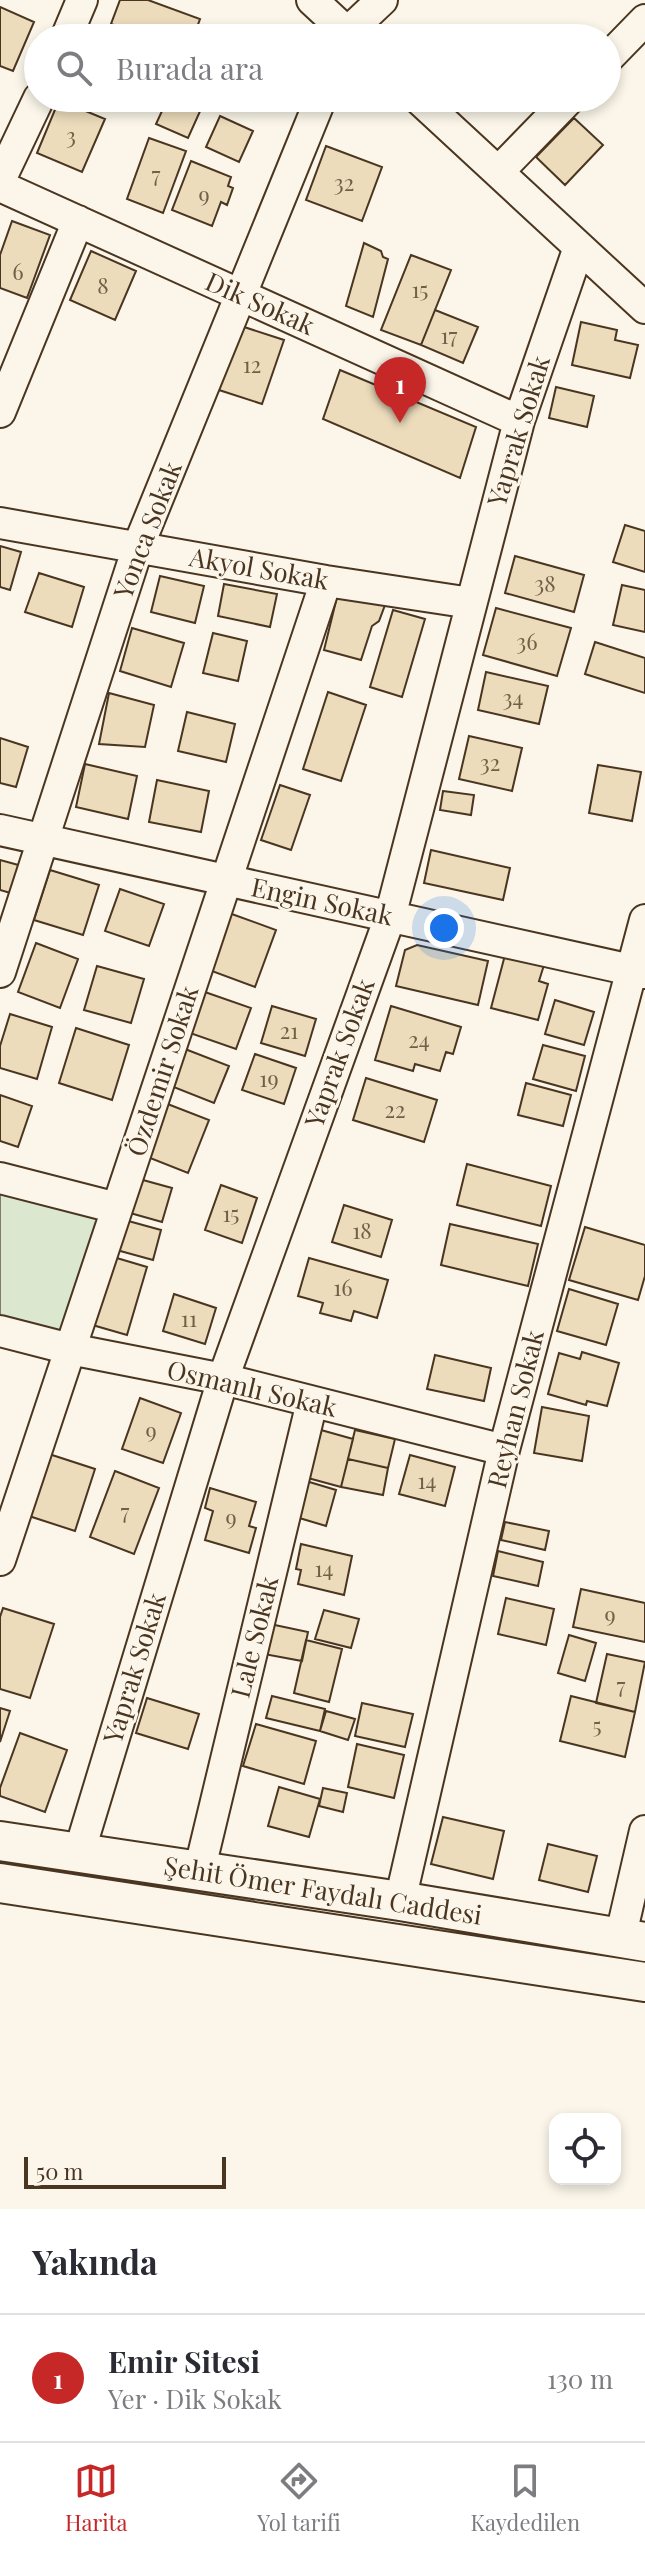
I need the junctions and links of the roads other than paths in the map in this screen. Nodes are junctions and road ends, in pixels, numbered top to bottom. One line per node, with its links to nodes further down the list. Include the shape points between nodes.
1 (82, 0): 6 (street)
2 (312, 0): 7 (street)
3 (382, 0): 8 (street)
4 (626, 0): 5 (street)
5 (645, 20): 9 (street)
6 (72, 24)
7 (337, 24)
8 (360, 24)
9 (621, 45)
10 (33, 112): 15 (street)
11 (315, 112): 18 (street, Yonca Sokak)
12 (433, 112): 14 (street)
13 (556, 112): 14 (street)
14 (498, 172): 17 (street)
15 (0, 183): 16 (street, Dik Sokak)
16 (78, 221): 18 (street, Dik Sokak); 20 (street)
17 (579, 247): 19 (street); 21 (street, Yaprak Sokak)
18 (241, 295): 21 (street, Dik Sokak); 23 (street, Yonca Sokak)
19 (645, 308)
20 (0, 412)
21 (519, 421): 25 (street, Yaprak Sokak)
22 (0, 523): 23 (street, Akyol Sokak)
23 (138, 547): 24 (street, Akyol Sokak); 27 (street, Yonca Sokak)
24 (326, 581): 25 (street, Akyol Sokak); 28 (street, Özdemir Sokak)
25 (471, 603): 29 (street, Yaprak Sokak)
26 (0, 830): 27 (street, Engin Sokak)
27 (43, 840): 28 (street, Engin Sokak); 32 (street, Yonca Sokak)
28 (227, 880): 29 (street, Engin Sokak); 34 (street, Özdemir Sokak)
29 (390, 917): 31 (street, Engin Sokak); 37 (street, Yaprak Sokak)
30 (645, 920): 31 (street, Reyhan Sokak)
31 (638, 971): 39 (street, Reyhan Sokak)
32 (0, 972)
33 (0, 1178): 34 (street)
34 (117, 1208): 36 (street, Özdemir Sokak)
35 (0, 1331): 36 (street, Osmanlı Sokak)
36 (70, 1349): 37 (street, Osmanlı Sokak); 40 (street, Özdemir Sokak)
37 (223, 1379): 38 (street, Osmanlı Sokak); 43 (street, Yaprak Sokak)
38 (312, 1402): 39 (street, Osmanlı Sokak); 44 (street, Lale Sokak)
39 (504, 1450): 46 (street, Reyhan Sokak)
40 (0, 1560)
41 (645, 1831): 47 (street)
42 (0, 1841): 43 (main road, Şehit Ömer Faydalı Caddesi)
43 (79, 1853): 44 (main road, Şehit Ömer Faydalı Caddesi)
44 (199, 1872): 46 (main road, Şehit Ömer Faydalı Caddesi)
45 (0, 1883): 48 (main road, Şehit Ömer Faydalı Caddesi)
46 (400, 1901): 47 (main road, Şehit Ömer Faydalı Caddesi)
47 (632, 1941)
48 (645, 1982)

